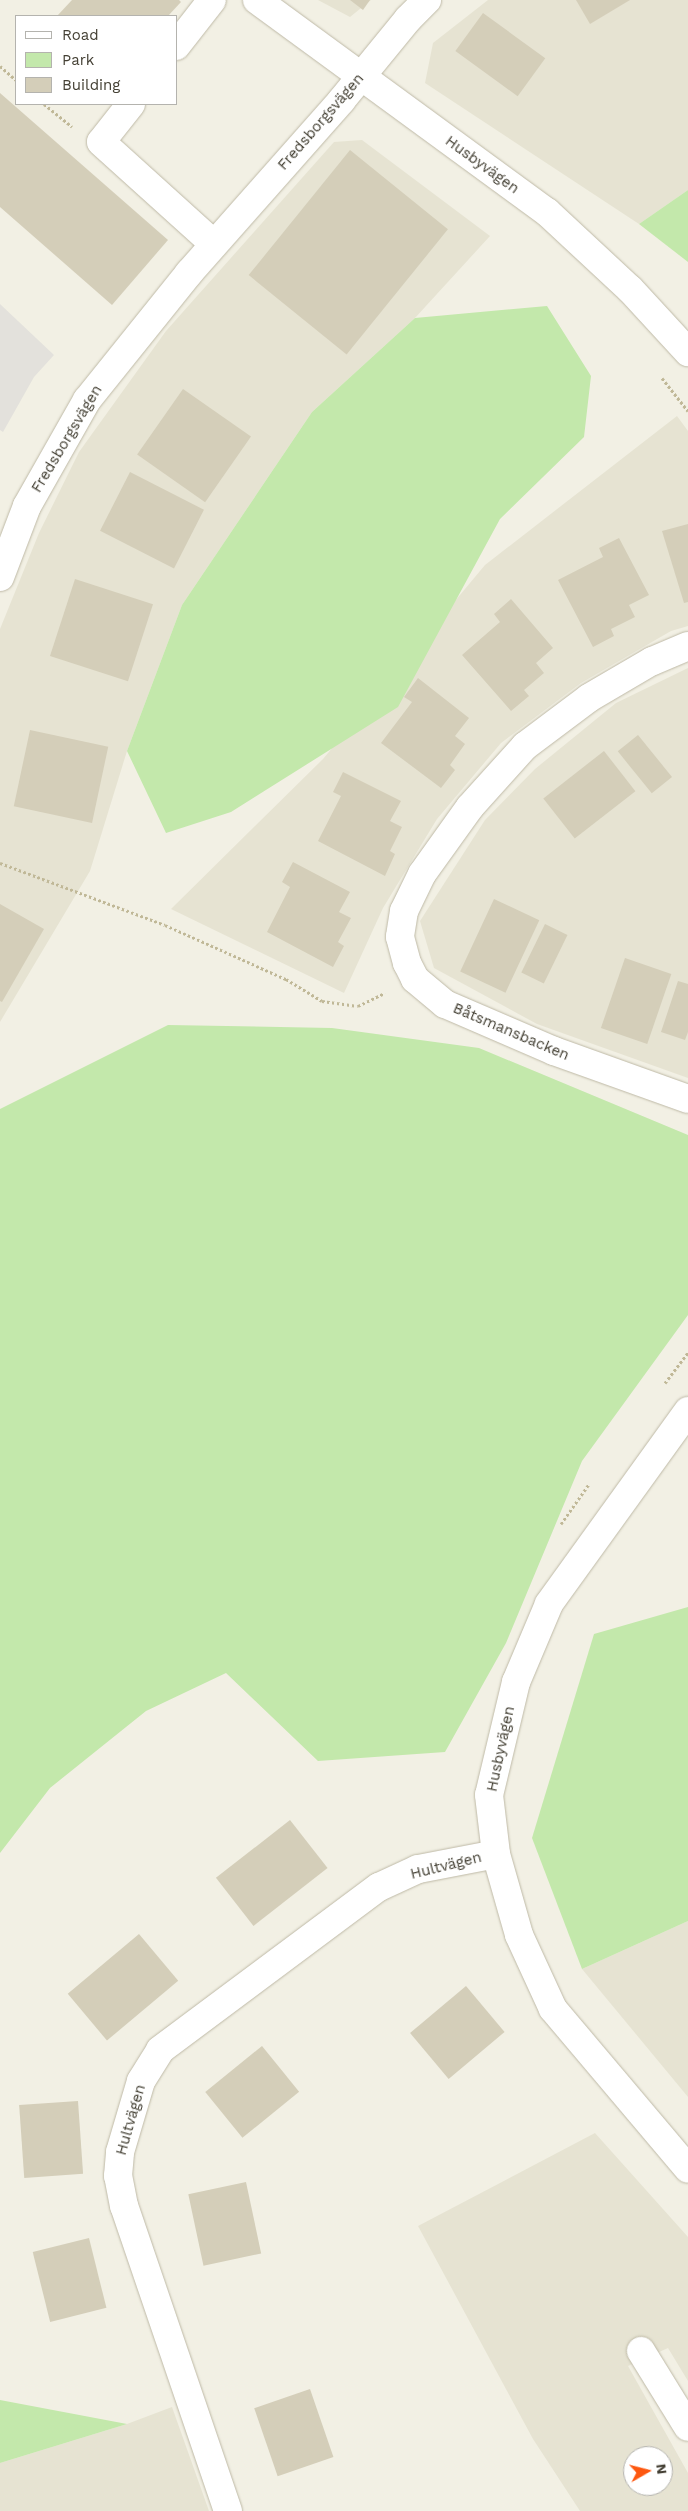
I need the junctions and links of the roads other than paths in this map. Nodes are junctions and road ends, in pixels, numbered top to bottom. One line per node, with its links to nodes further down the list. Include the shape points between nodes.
1 (212, 0): 4 (street)
2 (257, 0): 5 (street, Husbyvägen)
3 (427, 0): 5 (street, Fredsborgsvägen)
4 (178, 43)
5 (360, 78): 7 (street, Fredsborgsvägen); 8 (street, Husbyvägen, via 547,212 630,289)
6 (130, 105): 7 (street, via 101,142)
7 (214, 244): 9 (street, Fredsborgsvägen, via 87,400 27,506)
8 (688, 352)
9 (0, 577)
10 (688, 646): 11 (street, Båtsmansbacken, via 652,662 589,698 525,746 470,807 422,874 404,911 400,937 415,979 445,1004 554,1052)
11 (688, 1099)
12 (688, 1411): 13 (street, Husbyvägen, via 549,1604 516,1682 489,1796)
13 (496, 1854): 14 (street, Husbyvägen, via 519,1935 553,2009); 17 (street, Hultvägen, via 418,1869 379,1887 160,2050 141,2081 120,2152 118,2176 124,2206)
14 (688, 2169)
15 (642, 2351): 16 (street)
16 (688, 2427)
17 (228, 2511)

